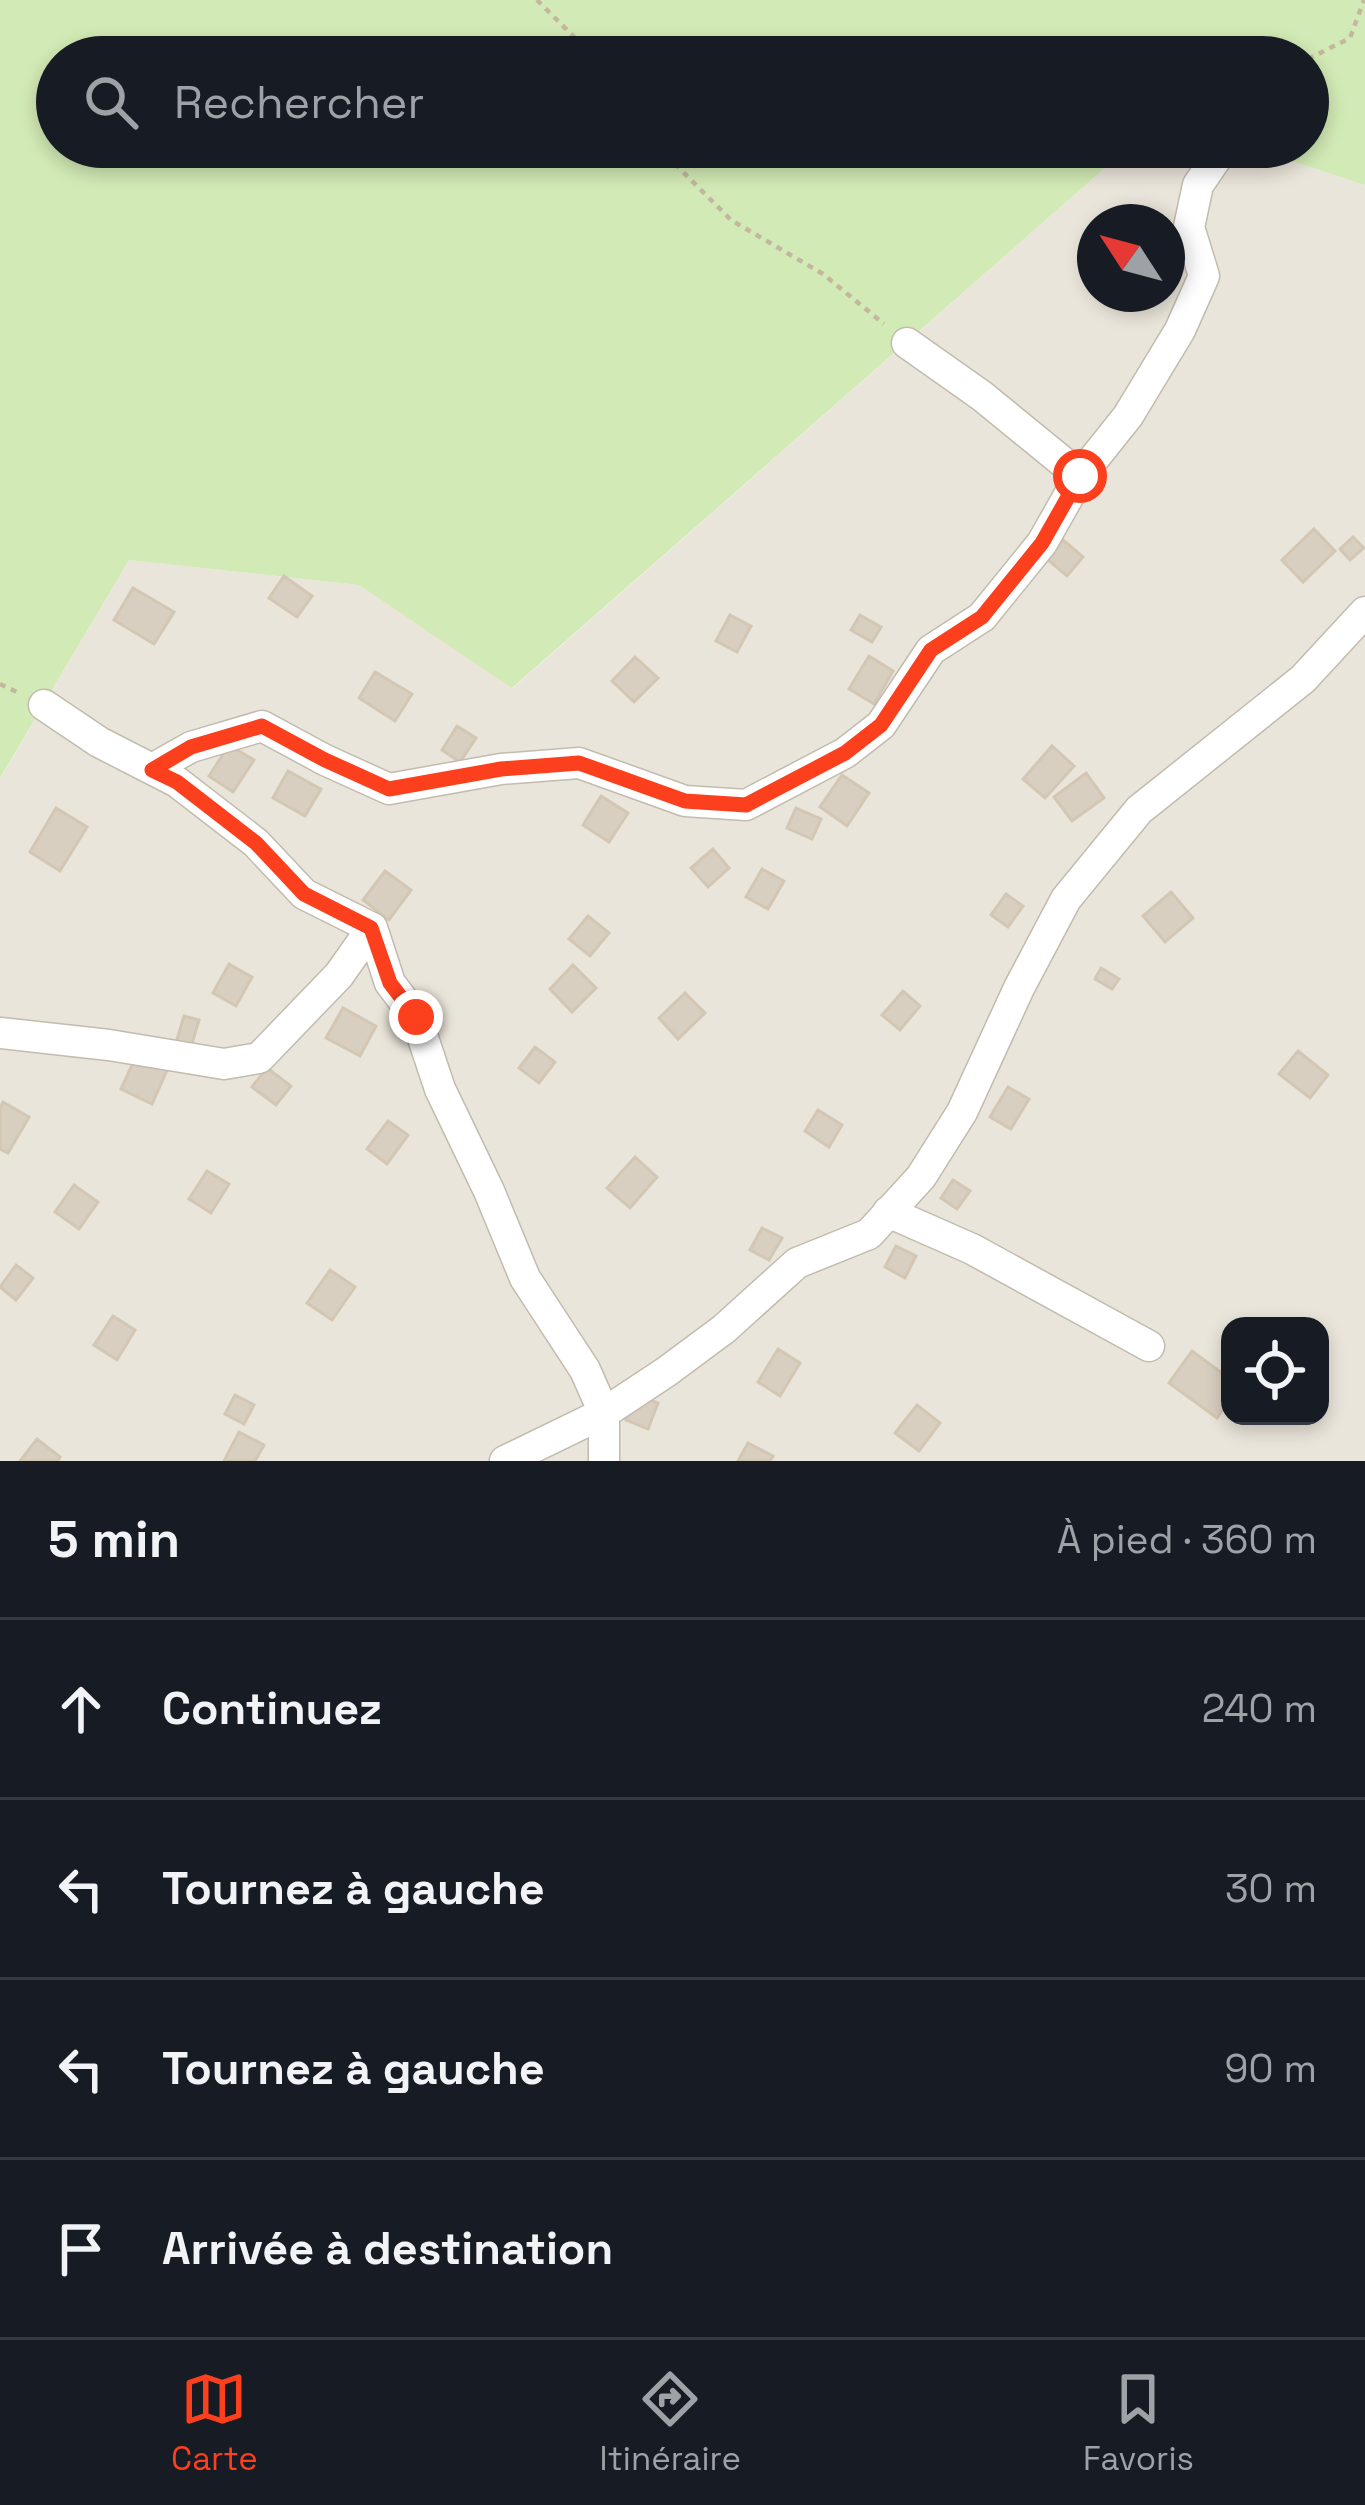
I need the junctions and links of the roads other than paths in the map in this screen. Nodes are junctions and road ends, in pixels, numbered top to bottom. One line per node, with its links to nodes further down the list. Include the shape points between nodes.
1 (1210, 168): 3 (street, via 1189,227 1204,276 1128,416)
2 (907, 343): 3 (street)
3 (1080, 476): 6 (street, via 1042,543 982,617 931,650 881,725 746,805 685,801 579,763 389,789 262,726 191,747)
4 (1365, 612): 9 (street, via 1303,679 1139,810 1066,899 962,1112)
5 (44, 705): 6 (street)
6 (152, 770): 7 (street, via 256,843 304,894)
7 (371, 928): 8 (street, via 339,975 259,1058 224,1064); 11 (street, via 525,1278)
8 (0, 1033)
9 (888, 1213): 10 (street); 11 (street, via 869,1234 796,1263 724,1329)
10 (1149, 1346)
11 (604, 1413): 12 (street); 13 (street)
12 (505, 1461)
13 (604, 1461)

